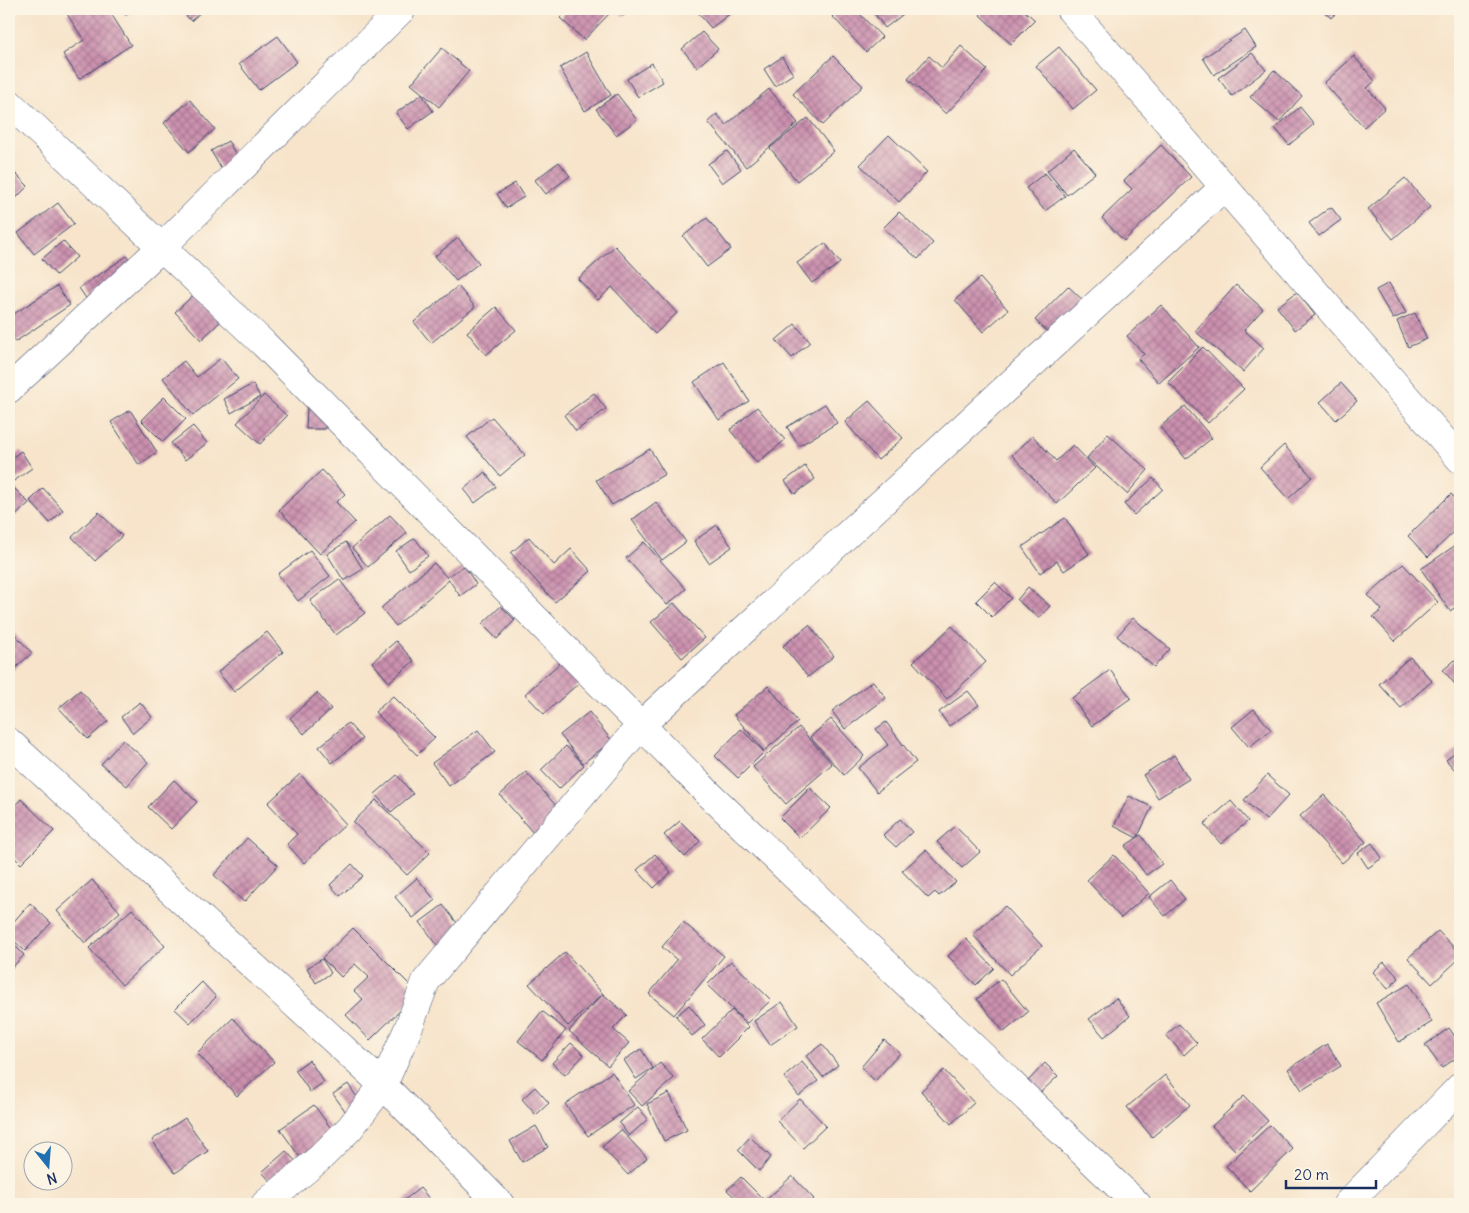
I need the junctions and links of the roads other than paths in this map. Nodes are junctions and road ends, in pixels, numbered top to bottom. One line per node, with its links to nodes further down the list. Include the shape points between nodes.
1 (402, 9): 5 (street)
2 (1070, 9): 4 (street)
3 (9, 103): 5 (street)
4 (1224, 187): 7 (street); 8 (street)
5 (162, 247): 6 (street); 8 (street, via 264,344)
6 (9, 389)
7 (1460, 459)
8 (641, 725): 10 (street, via 426,980); 14 (street)
9 (9, 742): 10 (street)
10 (383, 1085): 12 (street, via 350,1128); 13 (street)
11 (1460, 1087): 15 (street)
12 (265, 1204)
13 (500, 1204)
14 (1137, 1204)
15 (1347, 1204)

